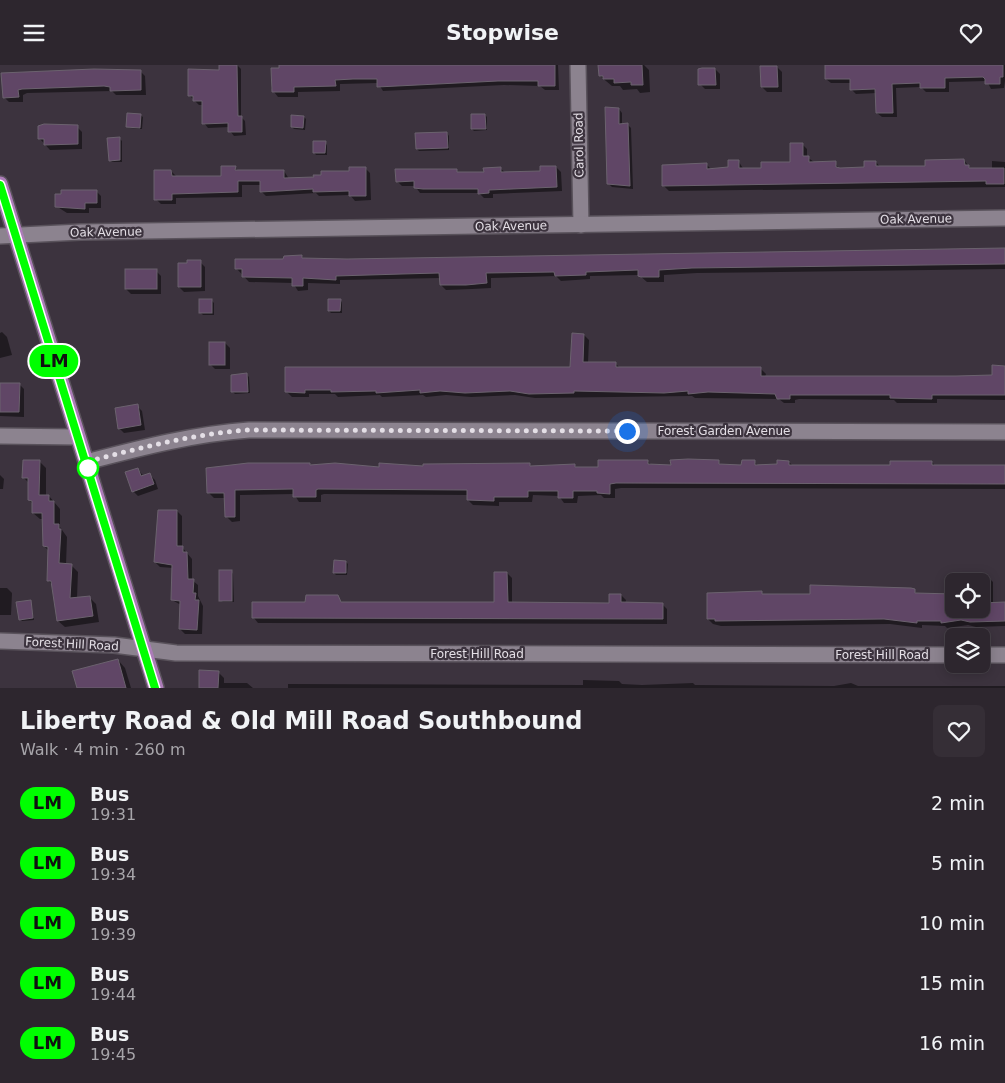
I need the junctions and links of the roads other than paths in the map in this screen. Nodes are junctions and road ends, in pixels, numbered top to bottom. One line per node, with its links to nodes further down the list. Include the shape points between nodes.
1 (578, 65): 4 (street, Carol Road)
2 (0, 185): 5 (main road)
3 (1005, 218): 4 (street, Oak Avenue)
4 (581, 225): 5 (street, Oak Avenue)
5 (16, 235): 6 (street, Oak Avenue); 9 (main road)
6 (0, 236)
7 (1005, 432): 10 (street, Forest Garden Avenue, via 249,430 160,442)
8 (0, 436): 9 (street)
9 (78, 437): 10 (main road)
10 (86, 462): 12 (main road)
11 (0, 641): 12 (street, Forest Hill Road)
12 (143, 649): 13 (street, Forest Hill Road, via 176,653); 16 (main road)
13 (945, 655)
14 (990, 655): 15 (street)
15 (1005, 655)
16 (156, 688)

